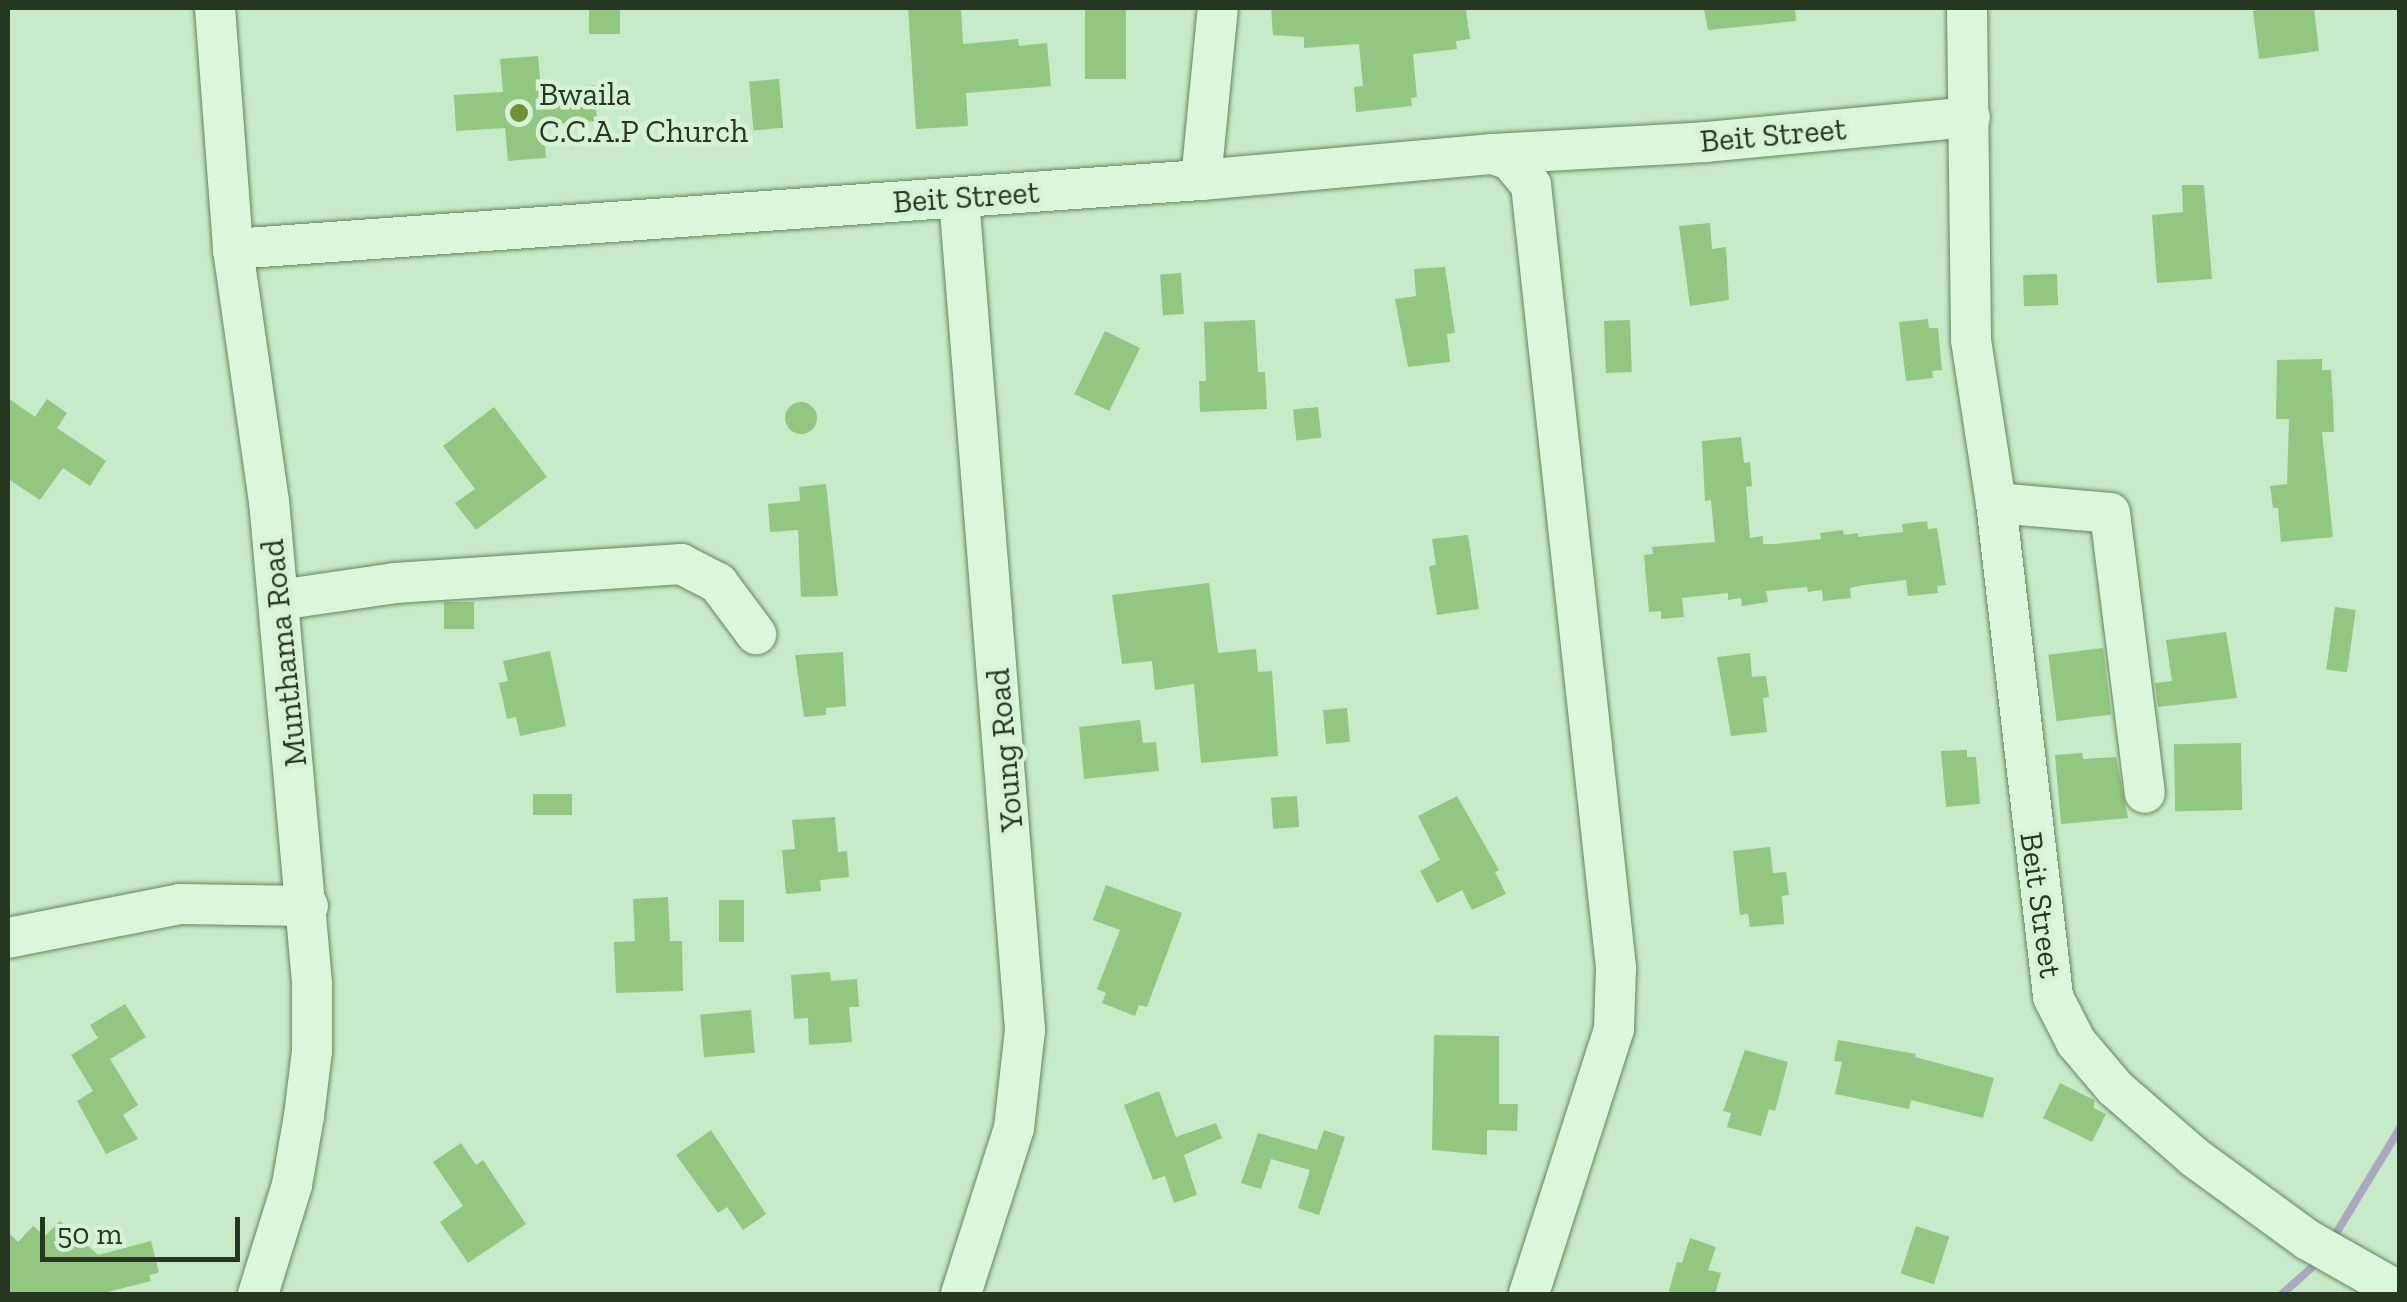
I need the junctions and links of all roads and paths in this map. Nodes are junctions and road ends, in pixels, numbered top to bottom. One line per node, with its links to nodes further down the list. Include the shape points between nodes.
1 (216, 8): 8 (street, Munthama Road)
2 (1218, 8): 6 (street)
3 (1967, 8): 4 (street)
4 (1970, 117): 5 (street, Beit Street); 9 (street, Beit Street, via 1970,340)
5 (1493, 154): 6 (street, Beit Street); 18 (street, via 1510,160 1531,185 1616,968 1614,1030)
6 (1201, 180): 7 (street, Beit Street)
7 (959, 198): 8 (street, Beit Street); 17 (street, Young Road, via 1026,1030 1014,1128)
8 (233, 249): 10 (street, Munthama Road)
9 (1996, 503): 12 (street, via 2110,513); 15 (street, Beit Street, via 2054,997 2076,1042 2194,1158 2308,1240)
10 (279, 600): 11 (street, via 395,583 681,564 718,583); 13 (street, Munthama Road)
11 (756, 634)
12 (2145, 794)
13 (308, 906): 14 (street, via 180,904); 16 (street, Munthama Road, via 312,1051 304,1116 292,1185)
14 (8, 938)
15 (2400, 1292)
16 (258, 1294)
17 (961, 1294)
18 (1529, 1294)

